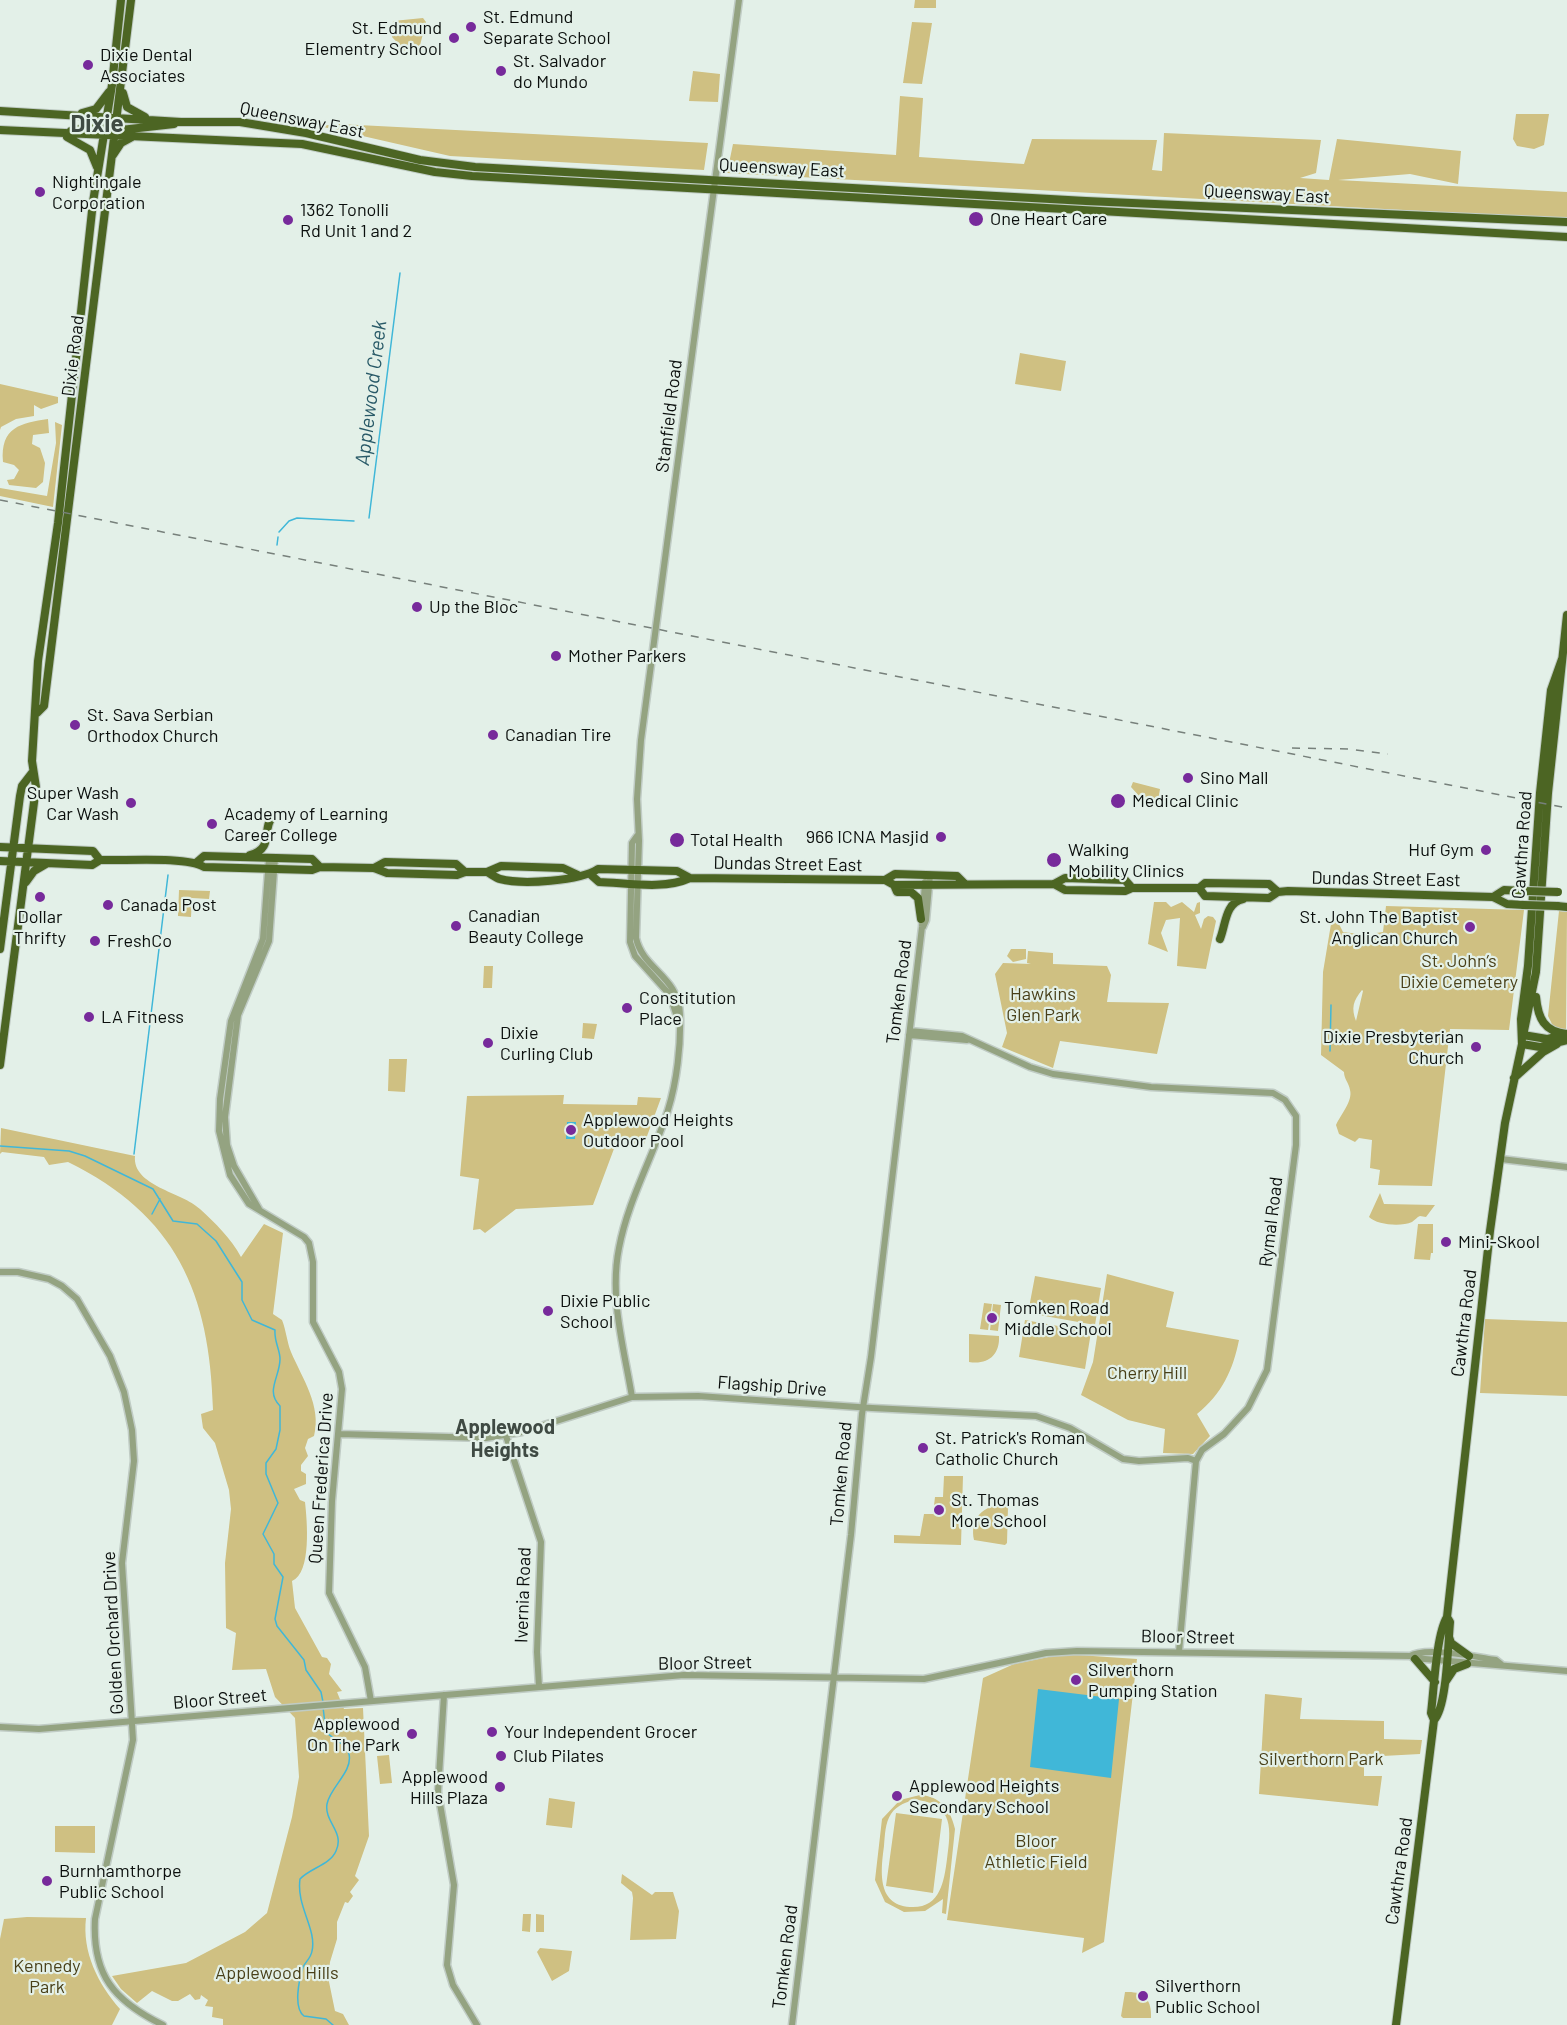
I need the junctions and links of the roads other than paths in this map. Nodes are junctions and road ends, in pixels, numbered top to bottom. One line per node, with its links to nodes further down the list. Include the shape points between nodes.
1 (122, 0): 4 (main road, Dixie Road)
2 (131, 0): 5 (main road, Dixie Road)
3 (739, 0): 21 (street, Stanfield Road)
4 (112, 85): 7 (main road, via 96,109); 9 (main road, Dixie Road)
5 (122, 85): 8 (main road, Dixie Road); 10 (main road, via 124,101 131,111)
6 (0, 111): 7 (main road)
7 (69, 114): 9 (main road)
8 (116, 118): 9 (main road); 10 (main road, Queensway East); 14 (main road, Dixie Road)
9 (106, 121): 15 (main road); 16 (main road, Dixie Road)
10 (164, 121): 11 (main road, Queensway East)
11 (181, 122): 12 (main road, Queensway East); 14 (main road)
12 (263, 125): 18 (main road, via 272,135); 21 (main road, Queensway East, via 454,165)
13 (0, 130): 15 (main road)
14 (115, 133): 16 (main road); 17 (main road, Queensway East); 19 (main road, Dixie Road)
15 (54, 134): 16 (main road); 20 (main road, via 70,137 90,150 96,160)
16 (104, 135): 20 (main road, Dixie Road)
17 (135, 137): 18 (main road, Queensway East); 19 (main road, via 121,143)
18 (260, 142): 21 (main road, Queensway East, via 323,147 448,174)
19 (111, 159): 25 (main road, Dixie Road)
20 (96, 182): 24 (main road, Dixie Road)
21 (714, 184): 22 (main road, Queensway East); 23 (main road, Queensway East); 48 (street, Stanfield Road, via 641,740)
22 (1567, 222)
23 (1567, 237)
24 (72, 396): 25 (main road); 28 (main road, Dixie Road, via 38,661 34,706)
25 (83, 398): 28 (main road, Dixie Road, via 44,706)
26 (1567, 615): 27 (main road, Cawthra Road)
27 (1562, 659): 70 (main road, Cawthra Road); 73 (main road, Cawthra Road, via 1551,690 1540,793)
28 (37, 713): 29 (main road, Dixie Road)
29 (32, 773): 31 (main road, Dixie Road, via 22,786); 32 (main road, Dixie Road, via 36,787)
30 (273, 816): 37 (main road, via 263,847 254,854)
31 (15, 830): 33 (main road); 34 (main road, Dixie Road)
32 (31, 831): 35 (main road, Dixie Road); 36 (main road, via 37,842)
33 (0, 846): 34 (main road, Dundas Street East)
34 (12, 848): 35 (main road, Dundas Street East); 41 (main road, Dixie Road)
35 (28, 849): 36 (main road, Dundas Street East); 42 (main road, Dixie Road)
36 (49, 850): 39 (main road, Dundas Street East, via 93,852)
37 (236, 857): 38 (main road, Dundas Street East); 43 (main road, Dundas Street East, via 204,856)
38 (272, 858): 46 (main road, Dundas Street East, via 312,859); 47 (street, Queen Frederica Drive)
39 (100, 860): 43 (main road, Dundas Street East); 44 (main road, Dundas Street East, via 92,866)
40 (0, 861): 41 (main road, Dundas Street East)
41 (11, 861): 42 (main road, Dundas Street East); 53 (main road, Dixie Road)
42 (27, 862): 44 (main road, Dundas Street East); 59 (main road, Dixie Road)
43 (197, 862): 47 (main road, Dundas Street East, via 204,867)
44 (48, 863): 59 (main road, via 34,871)
45 (0, 865): 53 (main road)
46 (320, 867): 47 (main road, Dundas Street East); 49 (main road, Dundas Street East, via 374,868 385,862 456,864 465,872)
47 (271, 869): 83 (street, Queen Frederica Drive, via 269,941 238,1015 225,1117 228,1145 234,1166 260,1209 304,1237 312,1252 312,1317 341,1380)
48 (635, 870): 50 (main road, Dundas Street East, via 598,869); 54 (main road, Dundas Street East, via 677,871); 56 (street, Stanfield Road)
49 (487, 872): 51 (main road, Dundas Street East, via 501,866 563,868); 51 (main road, Dundas Street East, via 500,879 556,881)
50 (590, 874): 51 (main road, Dundas Street East); 56 (main road, Dundas Street East, via 599,882)
51 (578, 875)
52 (928, 875): 55 (main road, Dundas Street East, via 895,874); 57 (main road, Dundas Street East, via 957,876); 60 (street, Tomken Road)
53 (9, 877): 69 (main road, Dixie Road)
54 (690, 878): 55 (main road, Dundas Street East); 56 (main road, Dundas Street East, via 677,884)
55 (885, 880): 58 (main road, Dundas Street East)
56 (634, 884): 81 (street, Stanfield Road, via 629,940 670,995 679,1023 671,1098 630,1207 616,1269 616,1311)
57 (965, 884): 60 (main road, Dundas Street East); 61 (main road, Dundas Street East, via 1054,884 1065,878 1125,880 1132,888)
58 (894, 885): 60 (main road, Dundas Street East); 67 (main road, via 897,892 917,896)
59 (24, 886): 76 (main road, Dixie Road)
60 (927, 886): 67 (street, Tomken Road)
61 (1199, 888): 62 (main road, Dundas Street East, via 1205,883 1269,884); 64 (main road, Dundas Street East, via 1205,896)
62 (1278, 892): 64 (main road, Dundas Street East, via 1269,898); 65 (main road, Dundas Street East)
63 (1567, 893): 65 (main road, Dundas Street East, bridge, via 1504,890)
64 (1254, 897): 68 (main road, via 1237,900 1230,907)
65 (1493, 897): 66 (main road, Dundas Street East, bridge, via 1507,904)
66 (1567, 907)
67 (922, 923): 71 (street, Tomken Road)
68 (1220, 939)
69 (0, 949)
70 (1535, 984): 72 (main road, via 1541,1020 1550,1030); 73 (main road, Cawthra Road)
71 (909, 1033): 82 (street, Tomken Road); 85 (street, Rymal Road, via 967,1040 1053,1074 1151,1087 1267,1091 1280,1096 1292,1108 1296,1145 1267,1370 1248,1408 1224,1434 1202,1450)
72 (1567, 1034): 73 (main road)
73 (1522, 1040): 75 (main road, via 1540,1047); 77 (main road, Cawthra Road)
74 (1567, 1041): 75 (main road)
75 (1557, 1044): 77 (main road)
76 (0, 1065)
77 (1514, 1078): 78 (main road, Cawthra Road)
78 (1501, 1159): 79 (street); 86 (main road, Cawthra Road, via 1466,1428)
79 (1567, 1167)
80 (1, 1270): 100 (street, Golden Orchard Drive, via 49,1280 73,1294 102,1340 124,1392 134,1449 122,1563)
81 (632, 1397): 82 (street, Flagship Drive, via 698,1396); 84 (street, Flagship Drive)
82 (863, 1407): 85 (street, Flagship Drive, via 1036,1416 1070,1428 1124,1459); 93 (street, Tomken Road)
83 (339, 1434): 84 (street, Flagship Drive); 98 (street, Queen Frederica Drive, via 329,1593 365,1667)
84 (506, 1436): 96 (street, Ivernia Road, via 541,1542)
85 (1196, 1461): 88 (street)
86 (1447, 1617): 87 (main road, Cawthra Road); 89 (main road, Cawthra Road, via 1443,1623)
87 (1449, 1636): 89 (main road, Cawthra Road); 91 (main road)
88 (1179, 1652): 90 (street, Bloor Street); 93 (street, Bloor Street, via 1060,1651 924,1679)
89 (1442, 1657): 90 (street, Bloor Street); 91 (street, Bloor Street); 94 (main road, Cawthra Road); 95 (main road, Cawthra Road)
90 (1412, 1658): 94 (main road)
91 (1468, 1660): 92 (street, Bloor Street, via 1496,1660 1501,1664); 95 (main road, via 1454,1669)
92 (1567, 1671)
93 (834, 1679): 96 (street, Bloor Street, via 692,1675); 104 (street, Tomken Road)
94 (1435, 1682): 99 (main road, Cawthra Road, via 1431,1713)
95 (1444, 1685): 99 (main road, Cawthra Road, via 1439,1715)
96 (539, 1687): 97 (street, Bloor Street)
97 (444, 1695): 98 (street, Bloor Street); 103 (street, via 438,1792 454,1885 447,1965 453,1985)
98 (371, 1701): 100 (street, Bloor Street)
99 (1434, 1720): 105 (main road, Cawthra Road)
100 (132, 1721): 101 (street, Bloor Street, via 39,1729); 102 (street, Golden Orchard Drive, via 132,1753 95,1918 95,1945 104,1977 116,1994 130,2007)
101 (0, 1727)
102 (163, 2025)
103 (477, 2025)
104 (792, 2025)
105 (1396, 2025)

